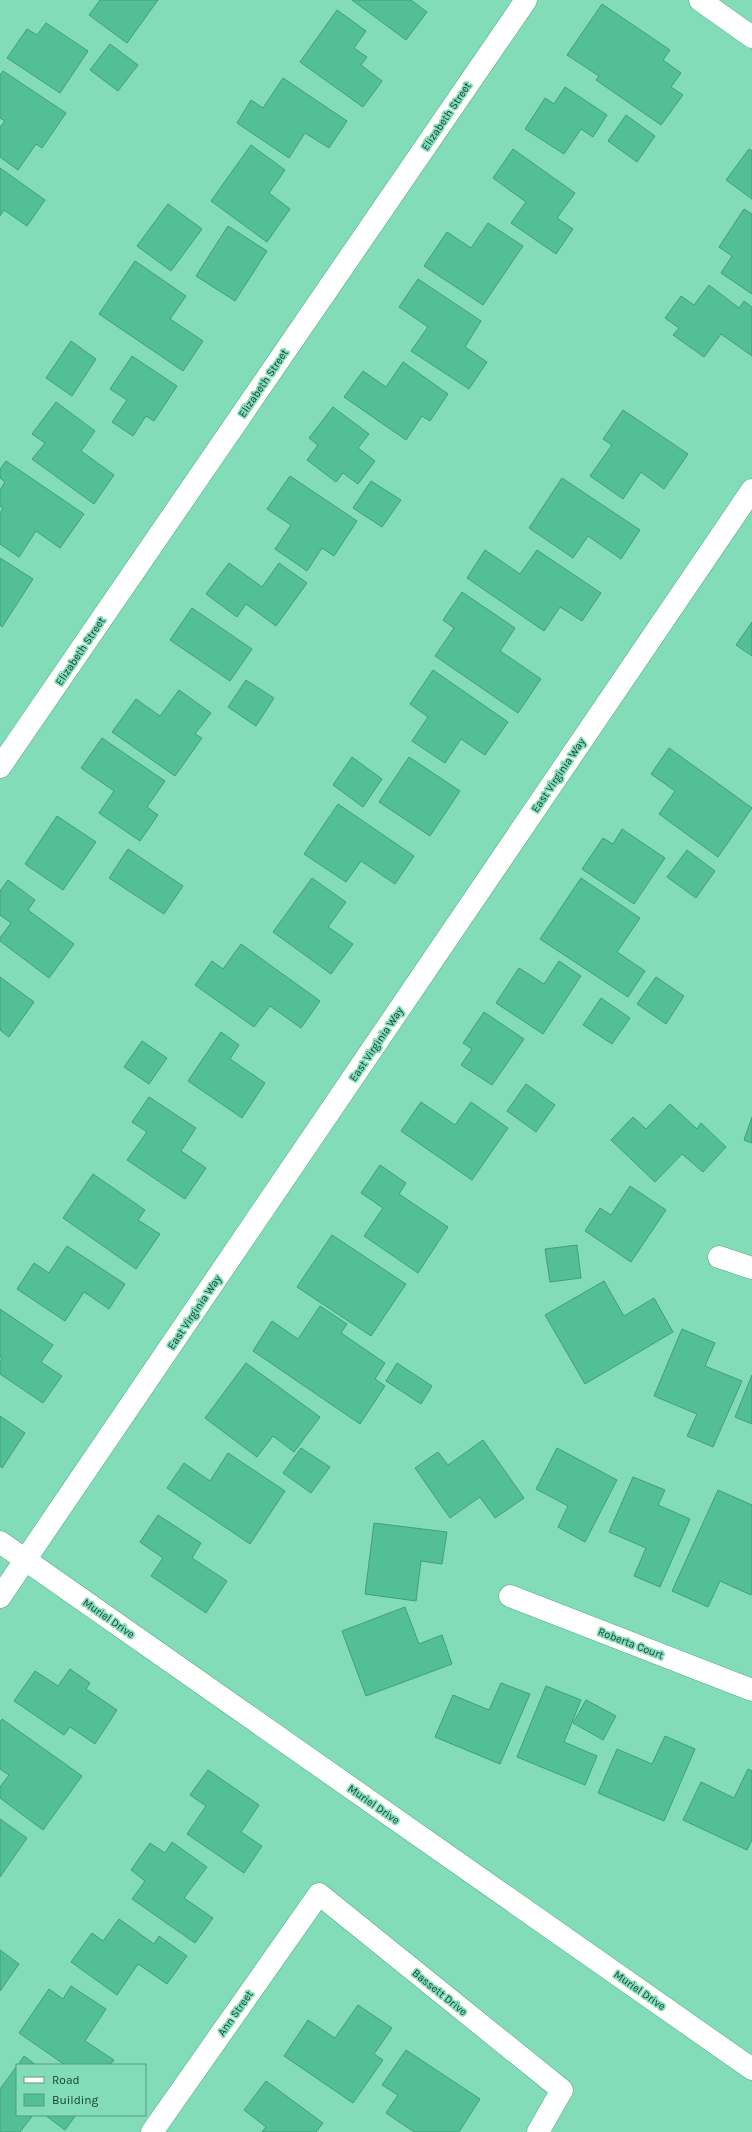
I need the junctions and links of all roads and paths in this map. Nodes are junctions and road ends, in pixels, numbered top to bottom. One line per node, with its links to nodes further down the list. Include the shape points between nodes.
1 (526, 0): 5 (street, Elizabeth Street)
2 (700, 0): 3 (street)
3 (752, 37)
4 (752, 490): 9 (street, East Virginia Way)
5 (0, 767)
6 (719, 1257): 7 (street)
7 (752, 1268)
8 (0, 1542): 9 (street, Muriel Drive)
9 (26, 1560): 11 (street, East Virginia Way); 14 (street, Muriel Drive)
10 (510, 1596): 12 (street, Roberta Court)
11 (0, 1597)
12 (752, 1690)
13 (319, 1894): 15 (street, Ann Street); 16 (street, Bassett Drive, via 562,2090)
14 (750, 2068)
15 (152, 2132)
16 (538, 2132)

